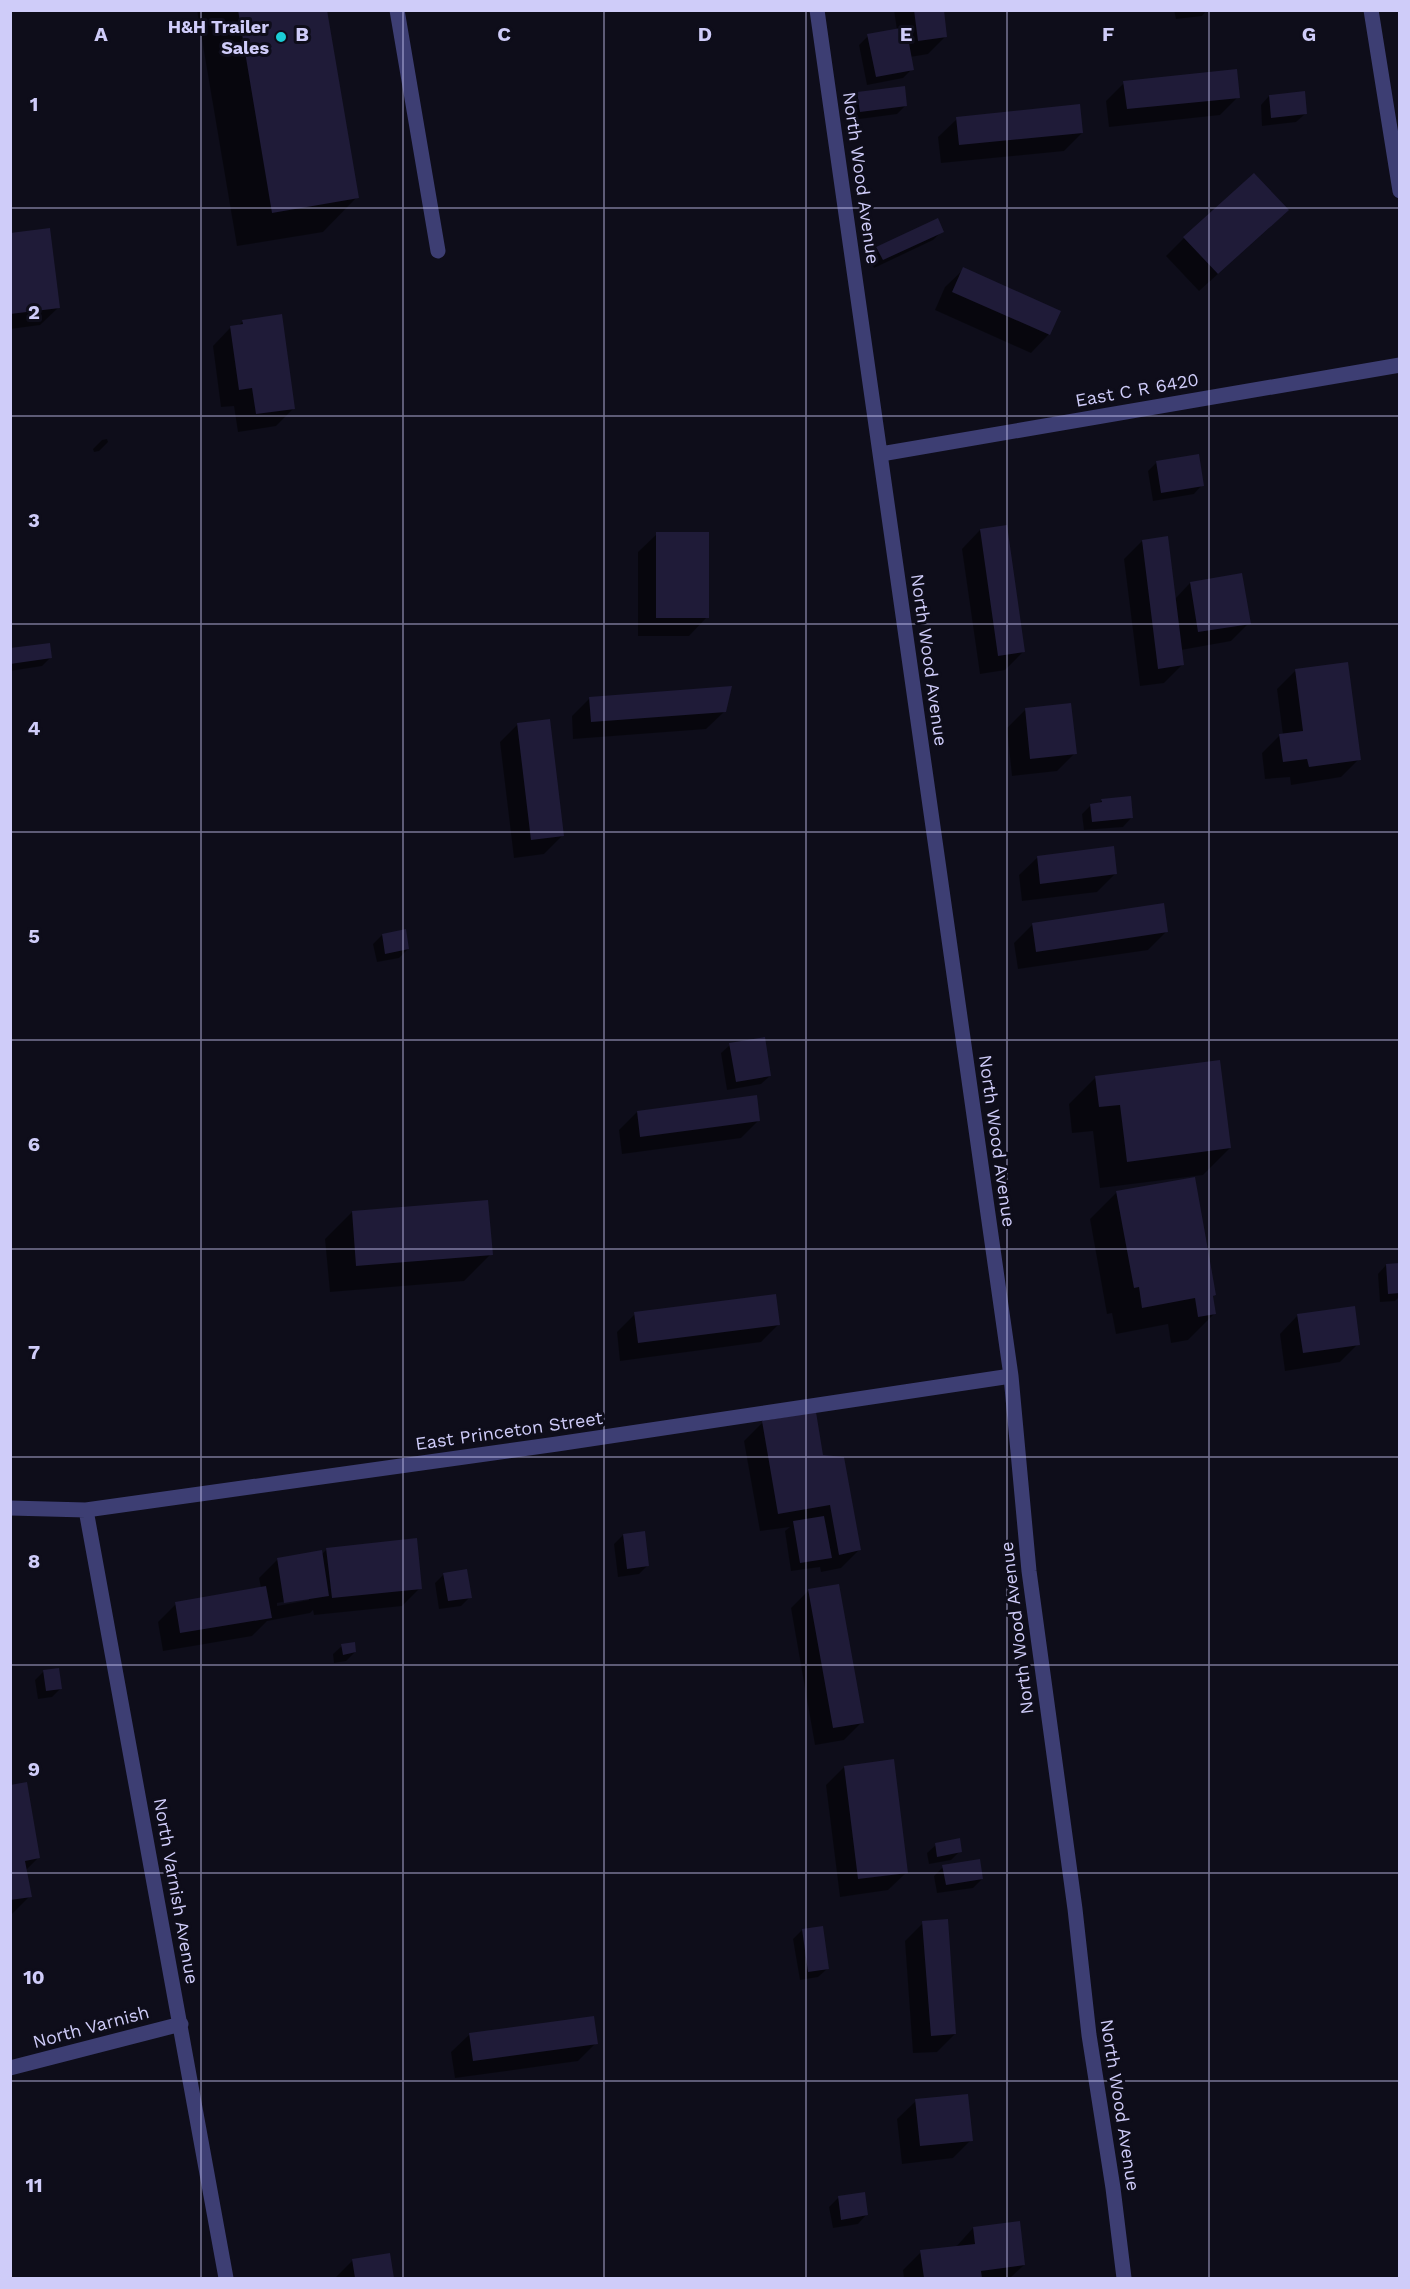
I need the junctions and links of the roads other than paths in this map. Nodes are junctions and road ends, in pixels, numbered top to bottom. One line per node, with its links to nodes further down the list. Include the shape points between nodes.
1 (397, 10): 5 (street)
2 (817, 10): 7 (street, North Wood Avenue)
3 (1371, 10): 4 (street)
4 (1400, 191)
5 (438, 250)
6 (1400, 365): 7 (street, East C R 6420)
7 (881, 454): 8 (street, North Wood Avenue)
8 (1011, 1376): 10 (street, East Princeton Street); 14 (street, North Wood Avenue, via 1030,1582)
9 (10, 1508): 10 (street, East Princeton Street)
10 (86, 1510): 11 (street, North Varnish Avenue)
11 (181, 2024): 12 (street, North Varnish); 13 (street, North Varnish Avenue)
12 (10, 2068)
13 (226, 2278)
14 (1124, 2278)

